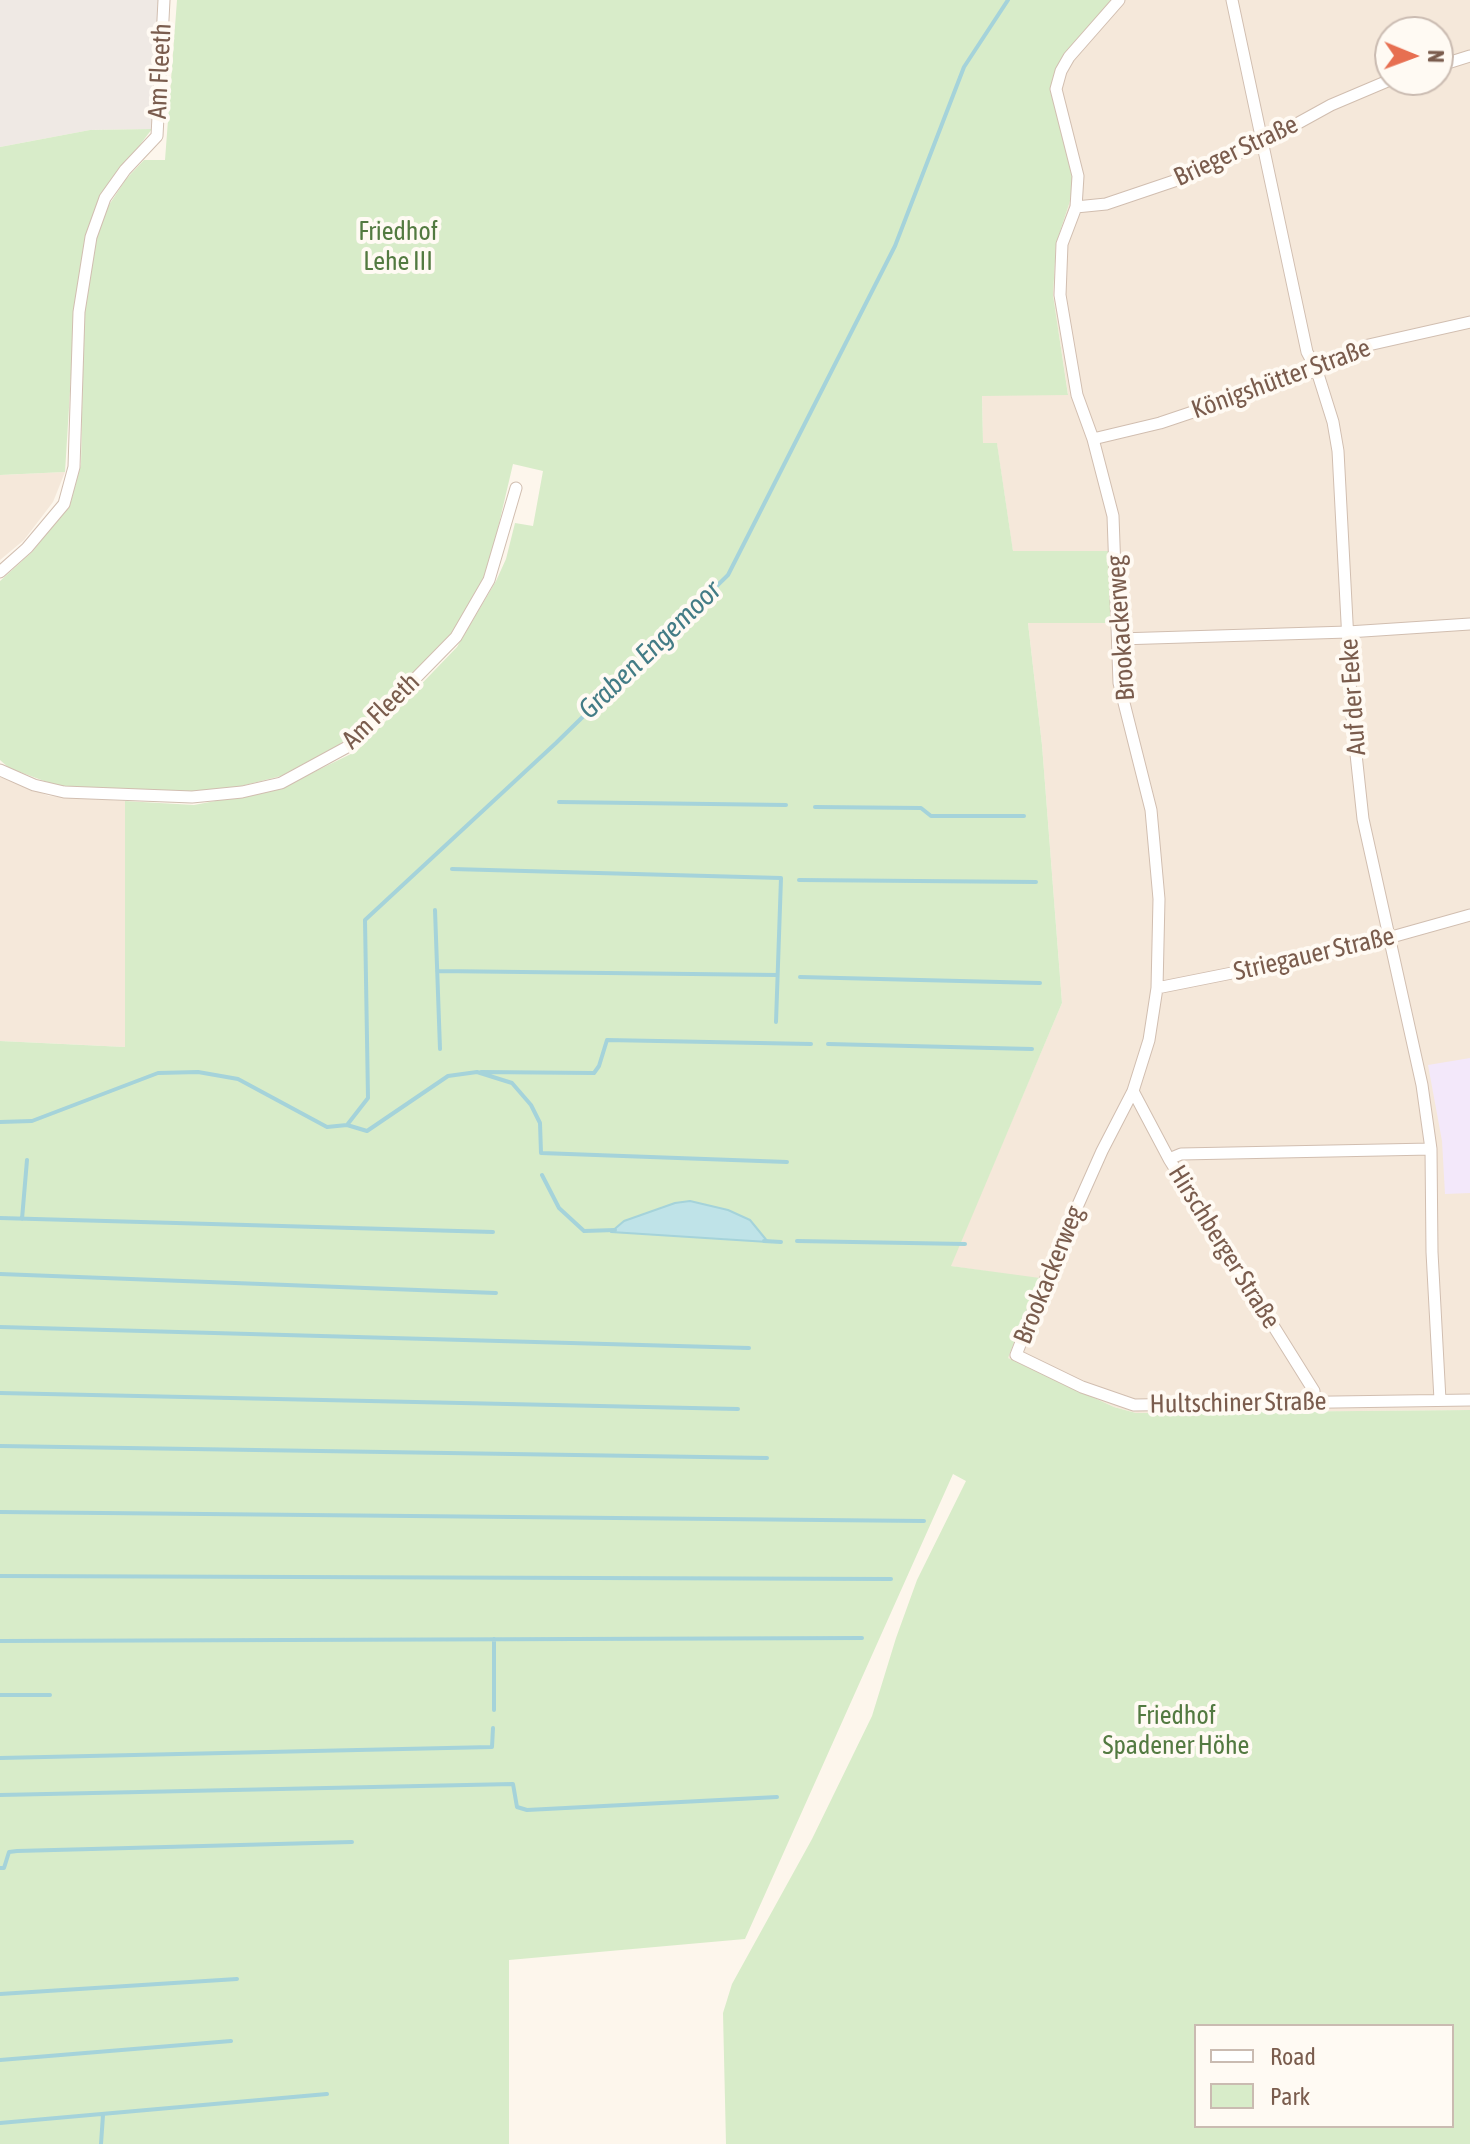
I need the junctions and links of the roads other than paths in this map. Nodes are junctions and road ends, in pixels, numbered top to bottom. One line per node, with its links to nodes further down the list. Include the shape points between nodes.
1 (164, 0): 11 (street, Am Fleeth, via 157,136 105,198 91,237 79,312 74,467 64,504)
2 (1119, 0): 6 (street, Brookackerweg, via 1069,57 1056,89 1078,176)
3 (1232, 0): 5 (street, Auf der Eeke)
4 (1374, 87): 5 (street, Brieger Straße)
5 (1262, 143): 6 (street, Brieger Straße, via 1183,178 1106,204); 8 (street, Auf der Eeke, via 1307,352)
6 (1076, 207): 9 (street, Brookackerweg, via 1062,244 1060,295 1075,390)
7 (1470, 322): 8 (street, Königshütter Straße, via 1364,346)
8 (1317, 371): 9 (street, Königshütter Straße, via 1160,423); 13 (street, Auf der Eeke, via 1338,451)
9 (1093, 439): 14 (street, Brookackerweg, via 1113,516)
10 (516, 488): 15 (street, Am Fleeth, via 489,580 456,637 349,746 281,783 192,797 64,792)
11 (0, 572)
12 (1470, 624): 13 (street)
13 (1348, 632): 14 (street); 17 (street, Auf der Eeke, via 1363,819)
14 (1119, 639): 18 (street, Brookackerweg, via 1119,683 1151,810 1159,899)
15 (0, 770)
16 (1470, 915): 17 (street, Striegauer Straße)
17 (1388, 938): 18 (street, Striegauer Straße); 20 (street, Auf der Eeke)
18 (1157, 988): 19 (street, Brookackerweg, via 1149,1040)
19 (1133, 1091): 21 (street, Hirschberger Straße); 22 (street, Brookackerweg, via 1054,1257)
20 (1431, 1149): 21 (street, via 1181,1154); 23 (street, Auf der Eeke)
21 (1169, 1159): 25 (street, Hirschberger Straße, via 1314,1391)
22 (1016, 1355): 25 (street, Hultschiner Straße, via 1134,1405)
23 (1440, 1400): 24 (street, Hultschiner Straße); 25 (street, Hultschiner Straße)
24 (1470, 1400)
25 (1314, 1402)

